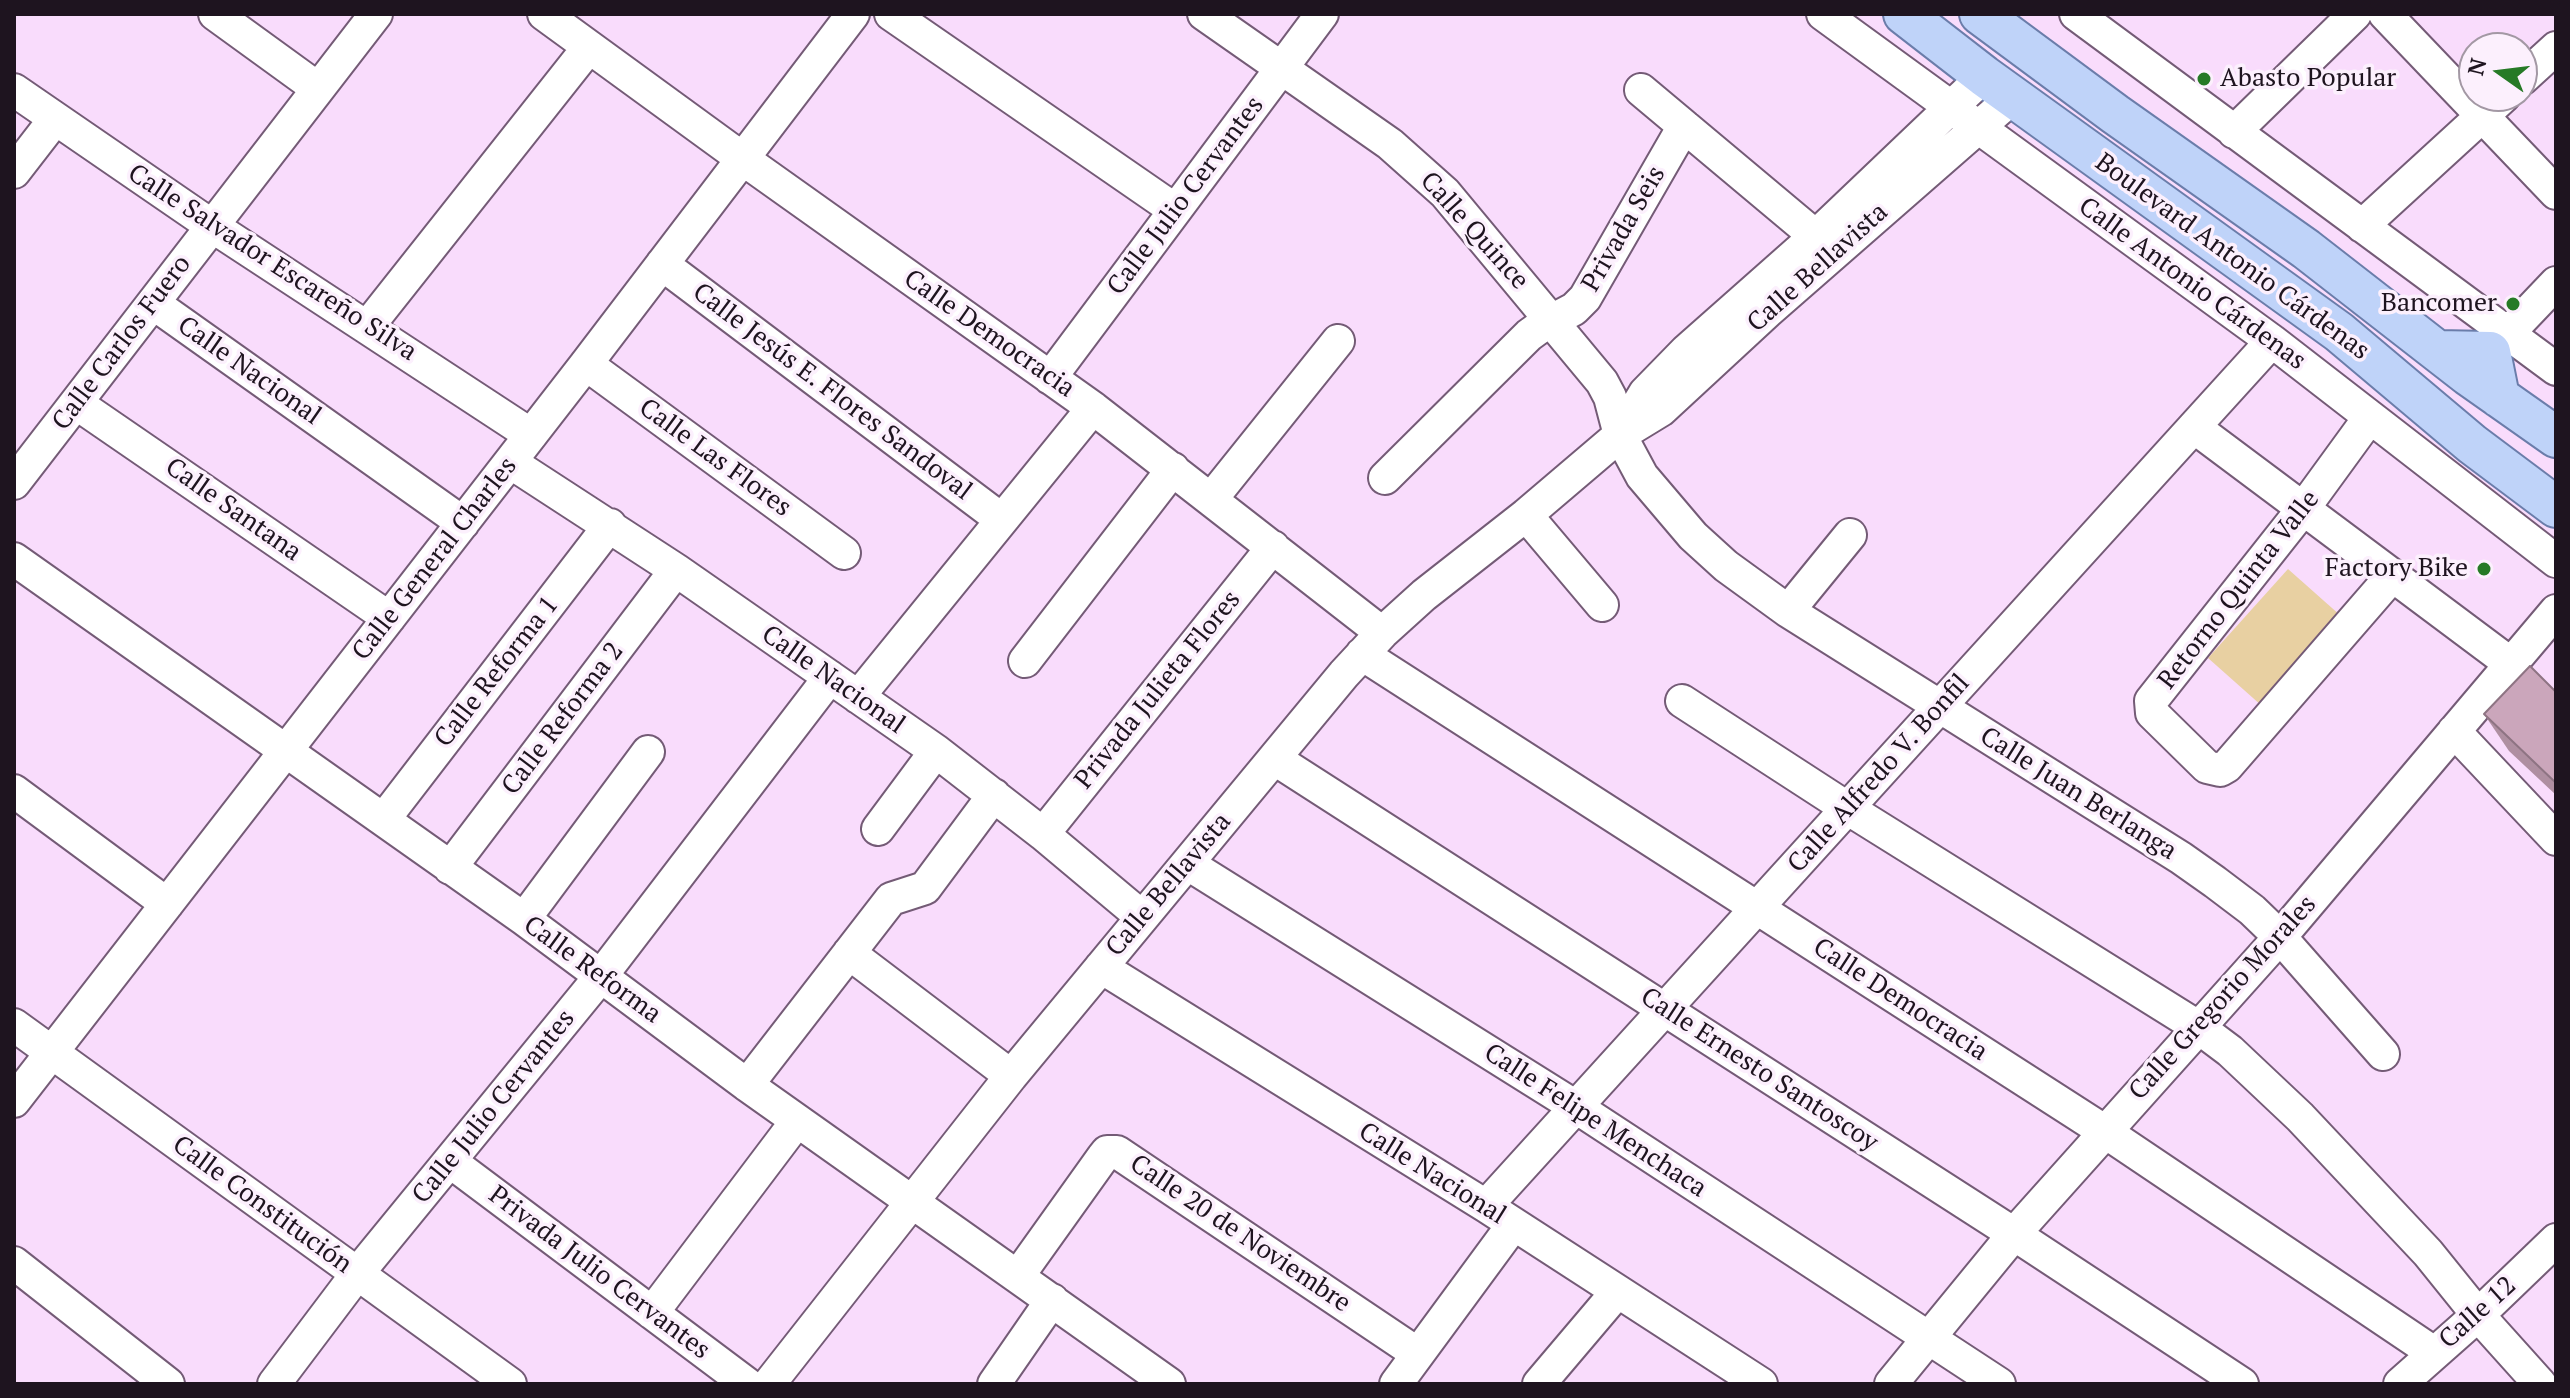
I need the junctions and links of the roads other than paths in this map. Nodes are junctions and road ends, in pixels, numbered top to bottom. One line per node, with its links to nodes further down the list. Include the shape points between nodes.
1 (215, 14): 20 (street)
2 (376, 14): 20 (street, Calle Carlos Fuero)
3 (544, 14): 14 (street, Calle Democracia)
4 (853, 14): 30 (street, Calle General Charles)
5 (891, 14): 33 (street)
6 (1204, 14): 17 (street, Calle Quince)
7 (1322, 14): 17 (street, Calle Julio Cervantes)
8 (1823, 14): 23 (street, Calle Antonio Cárdenas)
9 (1904, 14): 19 (main road, Boulevard Antonio Cárdenas)
10 (1980, 14): 45 (main road, Boulevard Antonio Cárdenas, via 2306,249)
11 (2355, 14): 29 (street)
12 (2385, 14): 18 (street)
13 (2099, 20): 29 (street)
14 (589, 47): 30 (street, Calle Democracia); 41 (street)
15 (2556, 48): 16 (street)
16 (2538, 64)
17 (1281, 69): 33 (street, Calle Julio Cervantes); 40 (street, Calle Quince, via 1428,176)
18 (2458, 77)
19 (1998, 87): 23 (street, Calle Bellavista); 28 (street, Calle Bellavista); 42 (main road, Boulevard Antonio Cárdenas)
20 (317, 88): 34 (street, Calle Carlos Fuero)
21 (14, 90): 26 (street, Calle Salvador Escareño Silva)
22 (1641, 90): 27 (street)
23 (1951, 108): 28 (street, Calle Antonio Cárdenas); 36 (street, Calle Bellavista)
24 (2487, 112): 35 (street)
25 (2497, 112): 32 (street)
26 (55, 119): 31 (street); 34 (street, Calle Salvador Escareño Silva)
27 (1684, 126): 36 (street); 40 (street, Privada Seis, via 1585,298)
28 (1977, 127): 36 (street, Calle Bellavista); 44 (street, Calle Antonio Cárdenas)
29 (2234, 132): 35 (street)
30 (743, 159): 37 (street, Calle General Charles); 48 (street, Calle Democracia)
31 (14, 172)
32 (2556, 193)
33 (1175, 210): 48 (street, Calle Julio Cervantes)
34 (212, 226): 39 (street, Calle Carlos Fuero); 41 (street, Calle Salvador Escareño Silva)
35 (2362, 226): 45 (street)
36 (1825, 244): 54 (street, Calle Bellavista, via 1686,351 1645,393)
37 (662, 264): 46 (street, Calle General Charles); 65 (street, Calle Jesús E. Flores Sandoval)
38 (2556, 283): 45 (street)
39 (153, 303): 49 (street, Calle Carlos Fuero); 66 (street, Calle Nacional)
40 (1552, 321): 54 (street, Calle Quince, via 1602,382); 59 (street, Privada Seis, via 1529,335)
41 (368, 326): 53 (street, Calle Salvador Escareño Silva)
42 (2339, 332): 45 (main road, via 2442,379); 56 (main road, Boulevard Antonio Cárdenas)
43 (1338, 341): 61 (street)
44 (2272, 341): 51 (street, Calle Antonio Cárdenas); 52 (street, Calle Alfredo V. Bonfil)
45 (2481, 362): 47 (street); 55 (main road, Boulevard Antonio Cárdenas); 56 (main road, via 2464,390)
46 (586, 364): 53 (street, Calle General Charles); 70 (street, Calle Las Flores)
47 (2556, 369)
48 (1050, 378): 50 (street, Calle Democracia)
49 (76, 403): 60 (street, Calle Carlos Fuero); 78 (street, Calle Santana)
50 (1093, 408): 58 (street, Calle Democracia); 65 (street)
51 (2370, 417): 63 (street, Retorno Quinta Valle); 72 (street, Calle Antonio Cárdenas)
52 (2194, 427): 63 (street); 85 (street, Calle Alfredo V. Bonfil)
53 (531, 435): 57 (street, Calle General Charles)
54 (1620, 435): 64 (street, Calle Bellavista); 76 (street, Calle Juan Berlanga, via 1642,476 1693,536)
55 (2556, 437)
56 (2472, 444): 62 (main road, Boulevard Antonio Cárdenas)
57 (510, 462): 66 (street, Calle General Charles); 67 (street, Calle Nacional)
58 (1173, 469): 61 (street, Calle Democracia); 80 (street)
59 (1385, 478)
60 (14, 483)
61 (1212, 498): 69 (street, Calle Democracia)
62 (2556, 507)
63 (2303, 509): 74 (street); 74 (street, Retorno Quinta Valle, via 2151,701 2152,713 2207,767 2227,766)
64 (1526, 515): 75 (street); 79 (street, Calle Bellavista)
65 (1002, 520): 83 (street)
66 (463, 523): 78 (street, Calle General Charles)
67 (610, 525): 73 (street, Calle Nacional); 94 (street, Calle Reforma 1)
68 (1850, 535): 76 (street)
69 (1273, 547): 79 (street, Calle Democracia); 96 (street, Privada Julieta Flores)
70 (844, 553)
71 (14, 559): 87 (street, Calle Reforma)
72 (2556, 561)
73 (676, 570): 82 (street, Calle Nacional); 99 (street, Calle Reforma 2)
74 (2392, 576): 81 (street)
75 (1602, 605)
76 (1788, 611): 85 (street, Calle Juan Berlanga)
77 (2556, 611): 81 (street, Calle Gregorio Morales)
78 (389, 618): 87 (street, Calle General Charles)
79 (1372, 643): 90 (street, Calle Bellavista); 101 (street, Calle Democracia)
80 (1025, 661)
81 (2511, 664): 86 (street, Calle Gregorio Morales)
82 (830, 677): 83 (street, Calle Nacional); 107 (street, Calle Julio Cervantes)
83 (858, 697): 88 (street, Calle Nacional)
84 (1682, 701): 93 (street)
85 (1939, 708): 93 (street, Calle Alfredo V. Bonfil); 104 (street, Calle Juan Berlanga, via 2181,858)
86 (2454, 731): 97 (street); 104 (street, Calle Gregorio Morales)
87 (286, 751): 94 (street, Calle Reforma); 100 (street, Calle General Charles)
88 (936, 751): 92 (street, Calle Nacional); 95 (street)
89 (648, 752): 103 (street)
90 (1275, 759): 98 (street, Calle Bellavista); 108 (street, Calle Ernesto Santoscoy)
91 (14, 791): 100 (street)
92 (994, 795): 96 (street, Calle Nacional); 105 (street, via 925,888 891,899)
93 (1847, 808): 101 (street, Calle Alfredo V. Bonfil); 110 (street)
94 (384, 819): 99 (street, Calle Reforma)
95 (878, 829)
96 (1043, 834): 102 (street, Calle Nacional)
97 (2556, 839)
98 (1188, 864): 102 (street, Calle Bellavista); 116 (street, Calle Felipe Menchaca)
99 (450, 868): 103 (street, Calle Reforma)
100 (167, 904): 111 (street, Calle General Charles)
101 (1759, 907): 108 (street, Calle Alfredo V. Bonfil); 118 (street, Calle Democracia)
102 (1142, 917): 106 (street, Calle Bellavista)
103 (524, 919): 107 (street, Calle Reforma)
104 (2280, 937): 110 (street, Calle Gregorio Morales); 112 (street, Calle Juan Berlanga)
105 (849, 953): 113 (street); 114 (street)
106 (1101, 967): 113 (street, Calle Bellavista); 121 (street, Calle Nacional)
107 (601, 976): 114 (street, Calle Reforma); 119 (street, Calle Julio Cervantes)
108 (1666, 1010): 116 (street, Calle Alfredo V. Bonfil); 123 (street, Calle Ernesto Santoscoy)
109 (14, 1025): 111 (street, Calle Constitución)
110 (2198, 1027): 118 (street, Calle Gregorio Morales); 131 (street, via 2300,1117 2428,1253)
111 (52, 1053): 115 (street, Calle General Charles); 126 (street, Calle Constitución)
112 (2383, 1054)
113 (1011, 1076): 120 (street, Calle Bellavista)
114 (747, 1085): 117 (street, Calle Reforma)
115 (14, 1101)
116 (1576, 1107): 121 (street, Calle Alfredo V. Bonfil); 132 (street, Calle Felipe Menchaca)
117 (797, 1121): 120 (street, Calle Reforma); 130 (street)
118 (2104, 1131): 123 (street, Calle Gregorio Morales); 133 (street, Calle Democracia)
119 (451, 1162): 126 (street, Calle Julio Cervantes); 130 (street, Privada Julio Cervantes)
120 (912, 1201): 127 (street, Calle Reforma); 140 (street, Calle Bellavista)
121 (1486, 1206): 122 (street, Calle Nacional)
122 (1513, 1225): 128 (street, Calle Nacional); 134 (street)
123 (2014, 1234): 132 (street, Calle Gregorio Morales); 147 (street, Calle Ernesto Santoscoy)
124 (2556, 1240): 131 (street, Calle 12)
125 (14, 1263): 136 (street)
126 (357, 1274): 137 (street, Calle Julio Cervantes); 138 (street, Calle Constitución)
127 (1018, 1276): 129 (street, Calle Reforma); 134 (street, Calle 20 de Noviembre, via 1103,1157 1117,1152)
128 (1617, 1292): 135 (street, Calle Nacional); 144 (street)
129 (1052, 1300): 141 (street); 142 (street, Calle Reforma)
130 (652, 1313): 139 (street, Privada Julio Cervantes)
131 (2478, 1315): 133 (street, Calle 12); 149 (street)
132 (1930, 1337): 145 (street, Calle Gregorio Morales); 146 (street, Calle Felipe Menchaca)
133 (2434, 1353): 148 (street, Calle 12)
134 (1418, 1354): 143 (street)
135 (1739, 1378)
136 (168, 1384)
137 (274, 1384)
138 (510, 1384)
139 (747, 1384)
140 (769, 1384)
141 (994, 1384)
142 (1169, 1384)
143 (1396, 1384)
144 (1539, 1384)
145 (1891, 1384)
146 (1999, 1384)
147 (2242, 1384)
148 (2400, 1384)
149 (2540, 1384)

